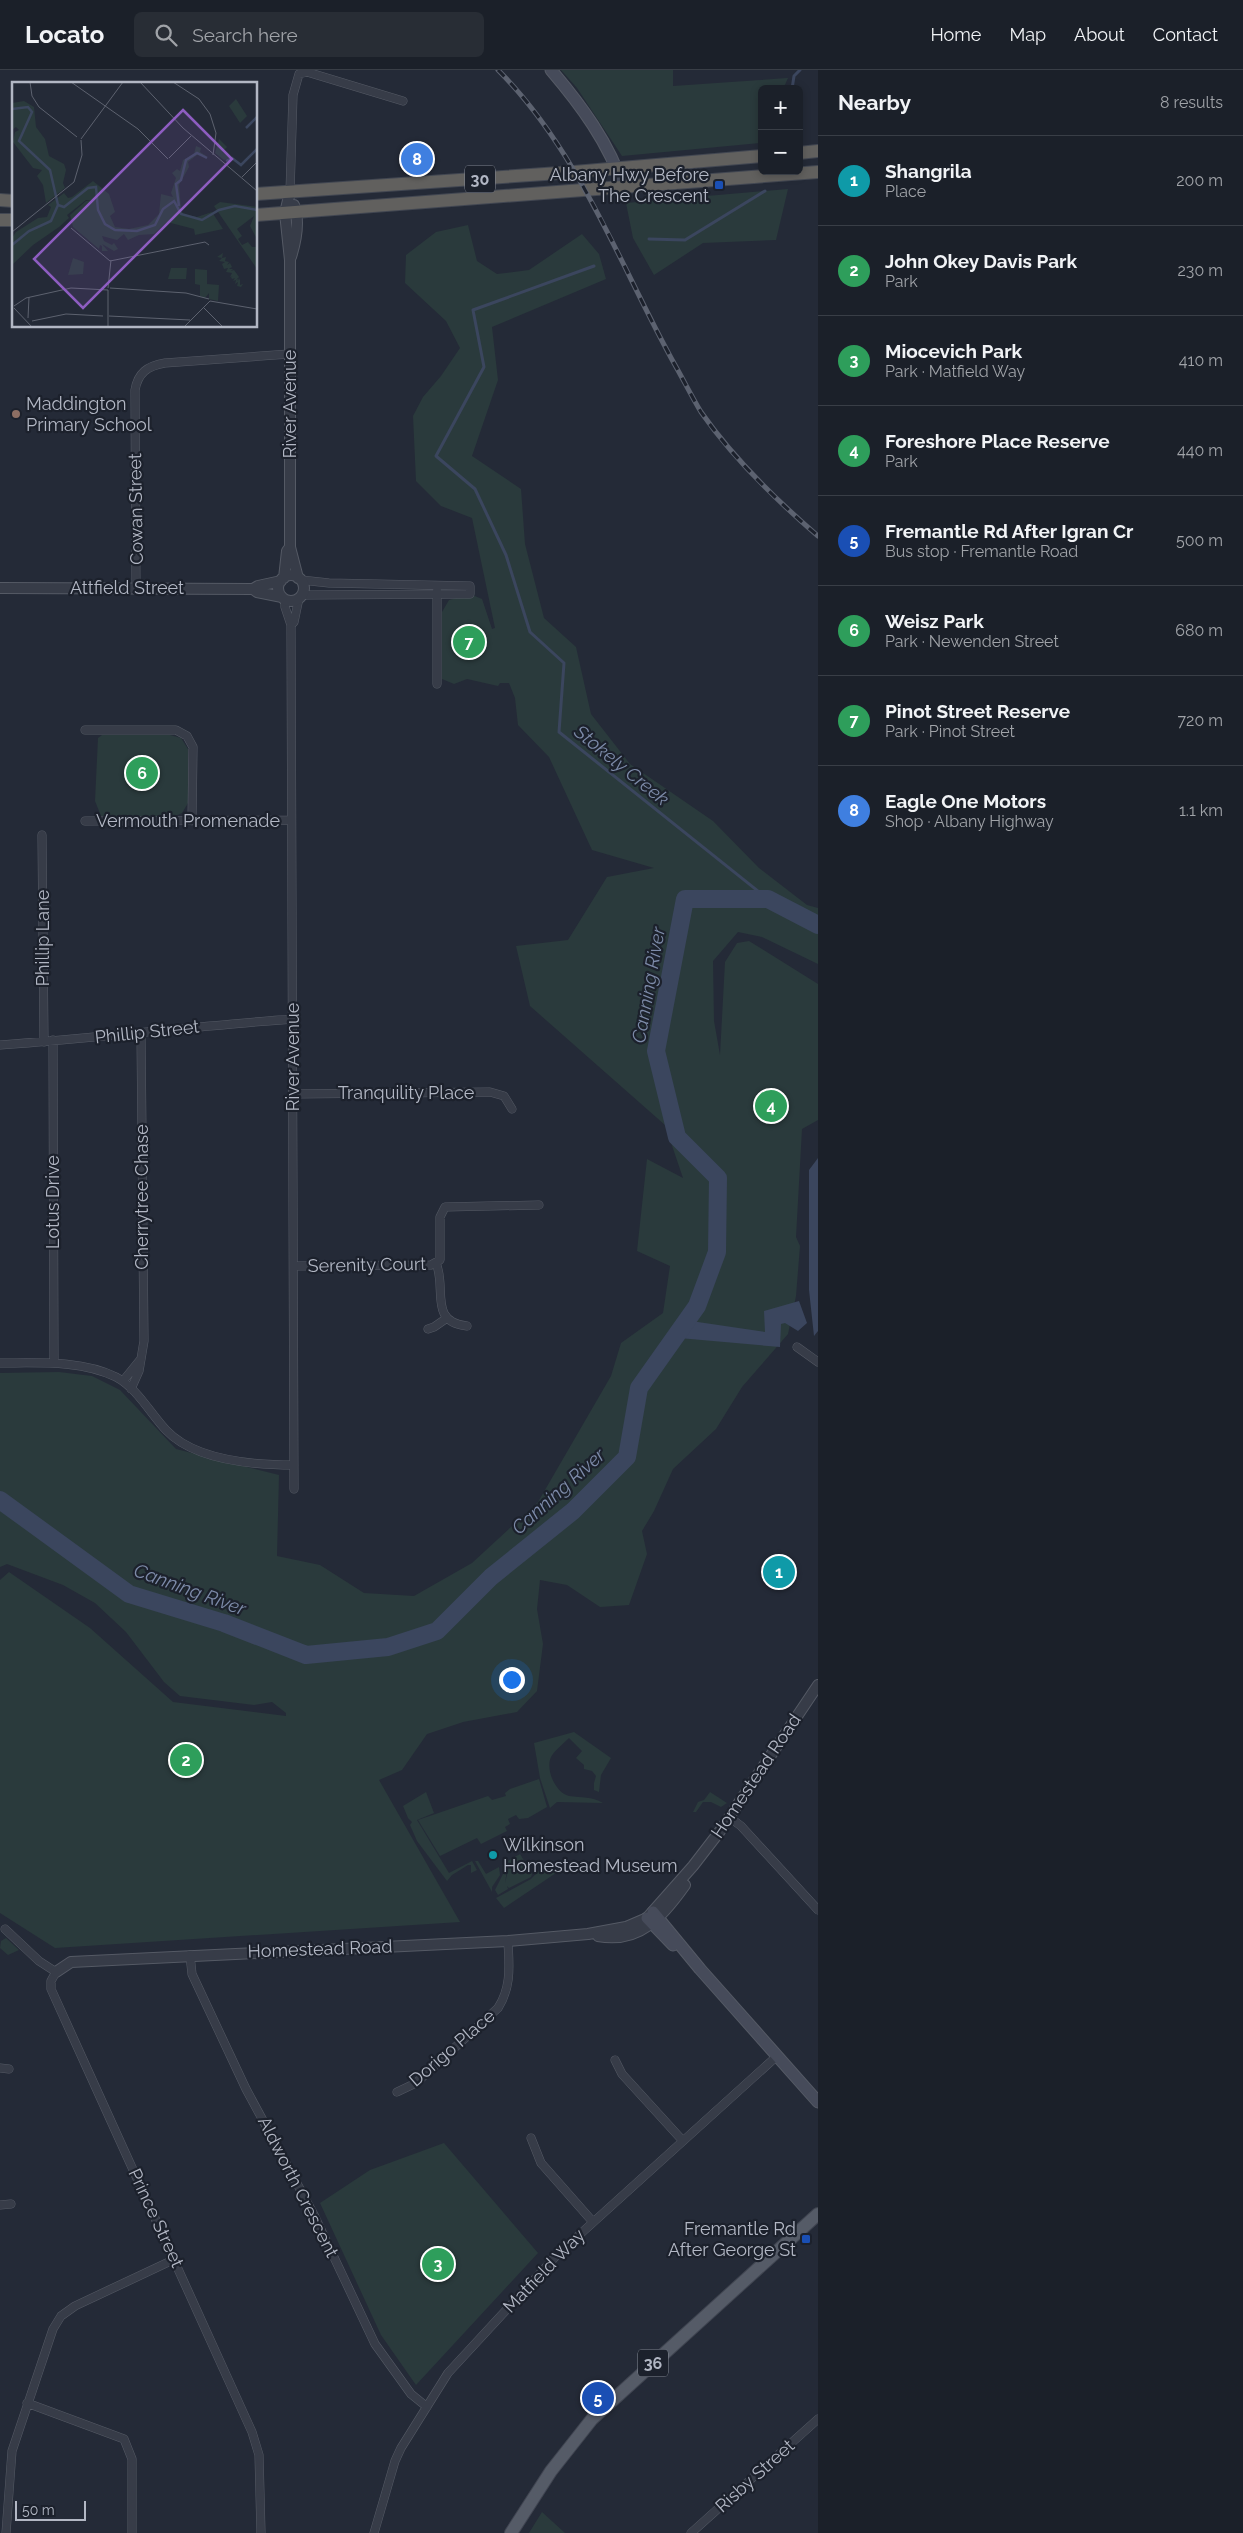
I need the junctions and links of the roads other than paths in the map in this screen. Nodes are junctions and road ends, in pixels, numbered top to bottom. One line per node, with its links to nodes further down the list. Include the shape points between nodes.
1 (551, 70): 6 (main road, via 585,114)
2 (403, 101): 10 (street, via 307,72 299,74 293,95)
3 (818, 151): 4 (highway)
4 (803, 152)
5 (758, 156): 6 (highway, 30)
6 (617, 168): 8 (highway, 30); 9 (main road)
7 (818, 172): 9 (highway, 30)
8 (521, 176): 10 (highway, 30); 12 (highway)
9 (623, 187): 12 (highway, 30)
10 (290, 192): 11 (highway, 30); 13 (street, River Avenue)
11 (258, 194)
12 (524, 195): 13 (highway, 30)
13 (291, 212): 14 (highway, 30); 15 (street, River Avenue)
14 (258, 215)
15 (289, 354): 16 (street, River Avenue); 21 (street, Cowan Street, via 165,363 148,368 141,374 135,390)
16 (290, 547): 17 (street, River Avenue); 18 (street, River Avenue)
17 (283, 579): 18 (street, via 291,576); 22 (street, Attfield Street); 25 (street, via 279,591)
18 (300, 579): 19 (street, via 329,584); 24 (street, via 304,587)
19 (436, 585): 23 (street); 23 (street, via 470,586 470,594)
20 (0, 588): 21 (street, Attfield Street)
21 (136, 588): 22 (street, Attfield Street)
22 (253, 589): 25 (street, Attfield Street)
23 (436, 595): 24 (street); 27 (street)
24 (300, 596): 25 (street, via 293,601); 26 (street, River Avenue)
25 (284, 599): 26 (street, River Avenue)
26 (291, 625): 29 (street, River Avenue)
27 (437, 684)
28 (85, 730): 31 (street, via 176,730 187,736 193,747)
29 (291, 820): 31 (street, Vermouth Promenade); 33 (street, River Avenue)
30 (85, 821): 31 (street, Vermouth Promenade)
31 (192, 821)
32 (42, 834): 36 (street, Phillip Lane)
33 (294, 1019): 34 (street, Phillip Street); 38 (street, River Avenue)
34 (141, 1034): 35 (street, Phillip Street); 47 (street, Cherrytree Chase, via 144,1341)
35 (53, 1040): 36 (street, Phillip Street); 50 (street, Lotus Drive)
36 (44, 1042): 37 (street, Phillip Street)
37 (0, 1045)
38 (293, 1094): 39 (street, Tranquility Place, via 490,1092 504,1096); 42 (street, River Avenue)
39 (512, 1109)
40 (539, 1205): 41 (street, Serenity Court, via 445,1207 440,1217 441,1254)
41 (436, 1263): 42 (street, Serenity Court); 43 (street, via 441,1309)
42 (294, 1266): 53 (street, River Avenue)
43 (447, 1318): 44 (street); 45 (street)
44 (467, 1326)
45 (428, 1328)
46 (797, 1347): 48 (street)
47 (140, 1360): 51 (street); 52 (street, Cherrytree Chase)
48 (818, 1362)
49 (0, 1363): 50 (street)
50 (54, 1363): 51 (street, via 99,1370)
51 (122, 1381): 52 (street)
52 (131, 1389): 53 (street, via 166,1430 188,1447 248,1464)
53 (294, 1465): 54 (street, River Avenue)
54 (294, 1489)
55 (818, 1685): 56 (street, Homestead Road)
56 (729, 1816): 57 (street, via 742,1826); 58 (street, Homestead Road)
57 (818, 1910)
58 (652, 1919): 60 (street, Homestead Road, via 628,1935 612,1938 588,1934); 63 (main road)
59 (5, 1929): 62 (street, via 39,1961)
60 (508, 1941): 61 (street, Homestead Road); 67 (street, Dorigo Place, via 509,1980 498,2008 416,2083)
61 (190, 1955): 62 (street, Homestead Road, via 71,1962); 77 (street, Aldworth Crescent, via 192,1974 246,2089 314,2215 375,2344 411,2394)
62 (56, 1972): 75 (street, Prince Street, via 51,1989)
63 (777, 2056): 68 (main road); 70 (street, Matfield Way)
64 (615, 2060): 70 (street, via 622,2074)
65 (0, 2068): 66 (street)
66 (9, 2069)
67 (397, 2092)
68 (818, 2102)
69 (531, 2138): 74 (street, via 542,2163)
70 (683, 2141): 74 (street, Matfield Way)
71 (11, 2204): 72 (street)
72 (0, 2205)
73 (818, 2214): 83 (main road, 36, via 592,2419 551,2471)
74 (593, 2222): 77 (street, Matfield Way, via 536,2276 455,2365)
75 (175, 2259): 76 (street, via 75,2306 61,2316 53,2329); 81 (street, Prince Street, via 252,2432 259,2455)
76 (27, 2403): 79 (street, via 10,2458); 80 (street, via 124,2439 132,2459)
77 (427, 2407): 82 (street, Matfield Way, via 395,2461)
78 (818, 2419): 84 (street, Risby Street)
79 (6, 2533)
80 (132, 2533)
81 (261, 2533)
82 (374, 2533)
83 (511, 2533)
84 (691, 2533)

